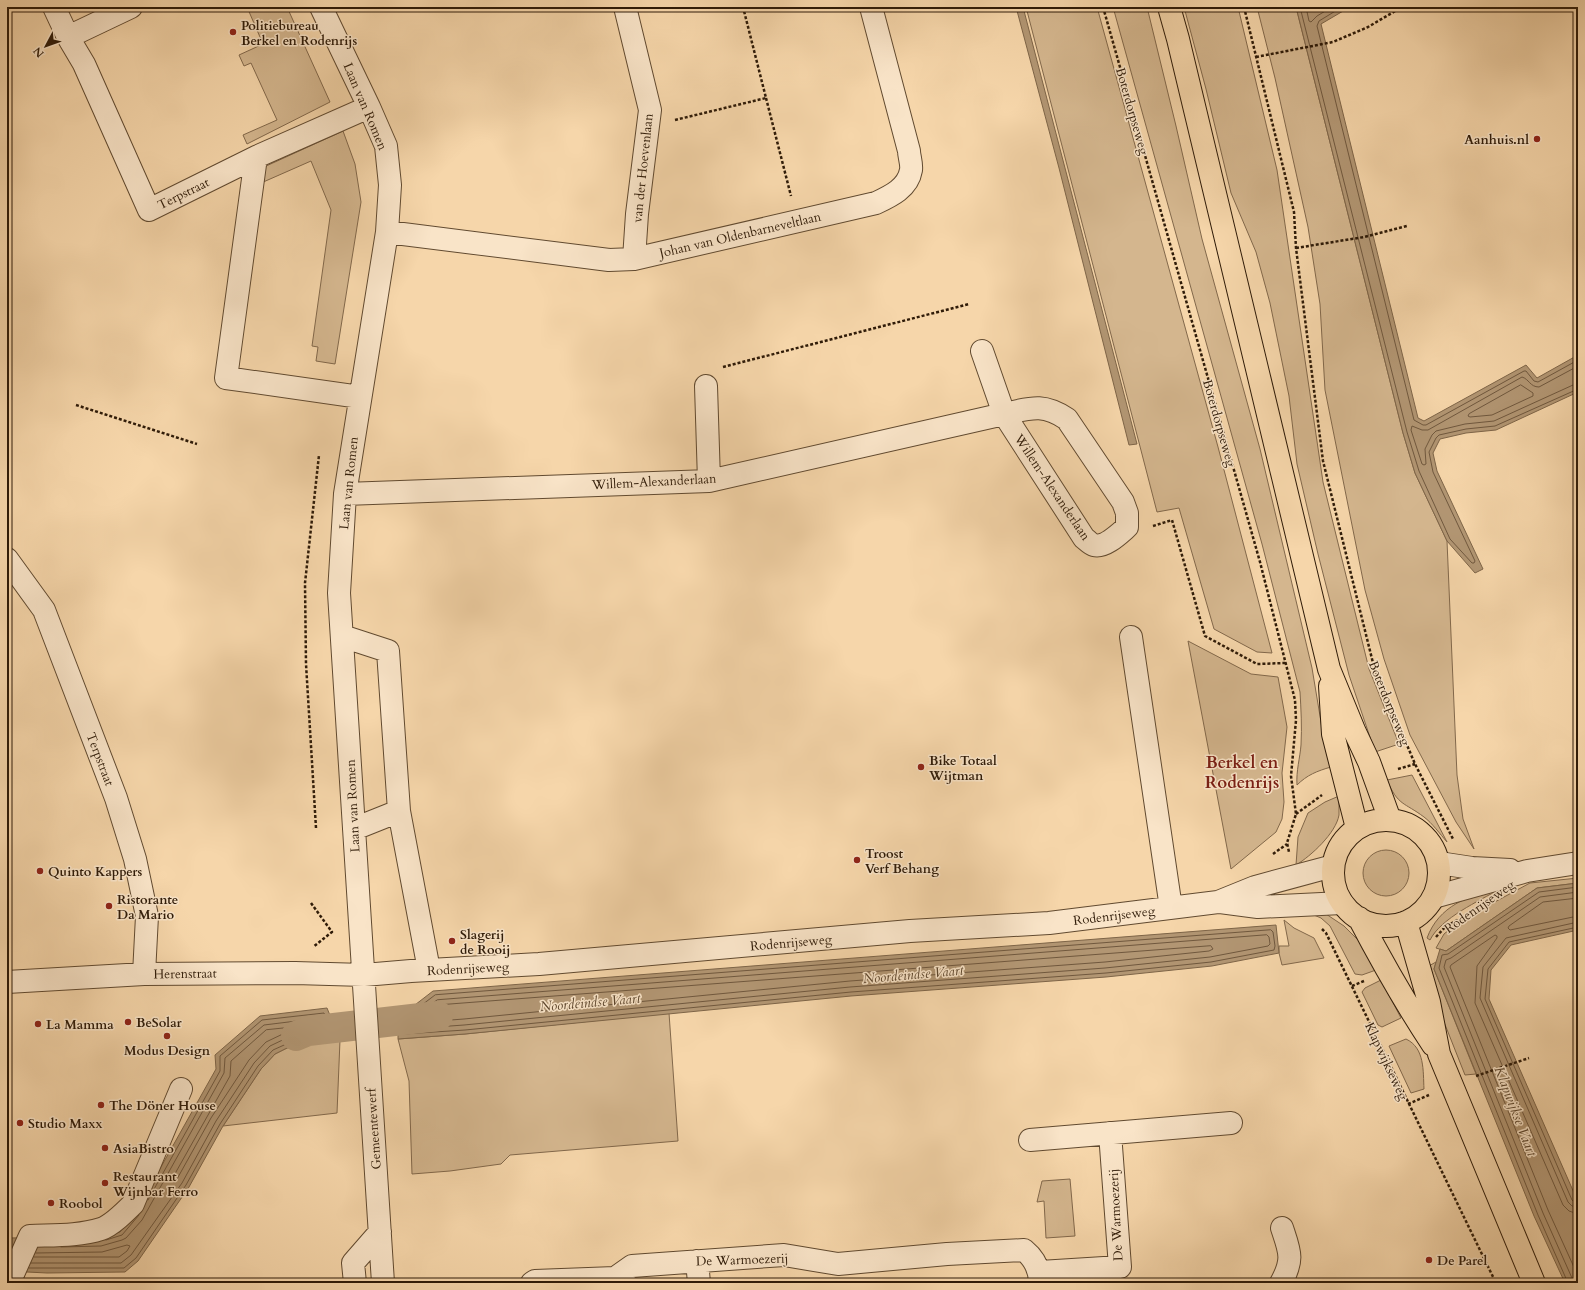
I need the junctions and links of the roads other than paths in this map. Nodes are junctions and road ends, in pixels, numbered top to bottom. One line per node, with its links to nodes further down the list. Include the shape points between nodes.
1 (54, 7): 7 (street)
2 (131, 7): 7 (street)
3 (321, 7): 8 (street, Laan van Romen)
4 (625, 7): 11 (street, van der Hoevenlaan, via 650,110)
5 (871, 7): 11 (street, Johan van Oldenbarneveltlaan, via 909,151 911,169 905,184 894,194 876,203)
6 (1169, 7): 21 (main road)
7 (68, 36): 9 (street, Terpstraat, via 84,64 149,210)
8 (369, 107): 9 (street, Terpstraat); 10 (street, Laan van Romen, via 386,146 390,185)
9 (256, 157): 14 (street, via 226,378)
10 (387, 232): 11 (street, Johan van Oldenbarneveltlaan, via 609,260); 14 (street, Laan van Romen)
11 (634, 259)
12 (982, 351): 15 (street)
13 (706, 386): 16 (street)
14 (360, 397): 17 (street, Laan van Romen)
15 (1004, 414): 15 (street, Willem-Alexanderlaan, via 1044,408 1057,412 1067,419 1123,502 1128,527 1099,546 1092,545 1084,538); 16 (street, Willem-Alexanderlaan)
16 (709, 481): 17 (street, Willem-Alexanderlaan)
17 (345, 494): 19 (street, Laan van Romen, via 339,593)
18 (7, 560): 37 (street, Terpstraat, via 44,610 116,798 135,859 147,916)
19 (342, 636): 22 (street, via 388,651); 24 (street, Laan van Romen)
20 (1131, 637): 33 (street)
21 (1329, 669): 23 (main road, via 1369,762); 25 (main road, via 1332,734)
22 (399, 811): 24 (street); 36 (street)
23 (1390, 820): 25 (main road, via 1368,822); 26 (main road, via 1400,821 1421,832 1434,850)
24 (354, 828): 39 (street, Laan van Romen)
25 (1357, 828): 28 (main road, via 1341,844)
26 (1439, 863): 29 (street, Rodenrijseweg); 30 (main road, via 1439,880)
27 (1578, 863): 29 (street, Rodenrijseweg)
28 (1333, 866): 31 (street, Rodenrijseweg, via 1255,887); 32 (main road, via 1334,882)
29 (1527, 871): 30 (street, Rodenrijseweg)
30 (1434, 897): 35 (main road, via 1425,909)
31 (1218, 902): 32 (street, Rodenrijseweg, via 1258,908); 33 (street, Rodenrijseweg)
32 (1342, 903): 34 (main road)
33 (1171, 908): 36 (street, Rodenrijseweg, via 1050,923 910,932 540,964)
34 (1359, 918): 35 (main road, via 1371,924 1384,926); 40 (main road, via 1412,1014)
35 (1406, 922): 40 (main road, via 1429,1002)
36 (429, 970): 39 (street, Rodenrijseweg)
37 (144, 974): 38 (street, Herenstraat); 39 (street, Herenstraat, via 295,973)
38 (7, 982)
39 (365, 985): 46 (street, Gemeentewerf)
40 (1439, 1054): 55 (main road)
41 (181, 1089): 48 (street, via 133,1204 102,1229 77,1234 30,1236)
42 (1231, 1123): 43 (street)
43 (1110, 1133): 44 (street); 49 (street, De Warmoezerij, via 1120,1266)
44 (1030, 1140)
45 (1282, 1228): 54 (street, via 1291,1254)
46 (380, 1232): 50 (street, via 353,1263); 51 (street, Gemeentewerf)
47 (697, 1260): 49 (street, De Warmoezerij, via 784,1255 838,1264 1024,1250 1033,1257); 52 (street, De Warmoezerij, via 632,1266 615,1278); 53 (street)
48 (10, 1278)
49 (1040, 1278)
50 (355, 1283)
51 (383, 1283)
52 (532, 1283)
53 (698, 1283)
54 (1281, 1283)
55 (1534, 1283)

